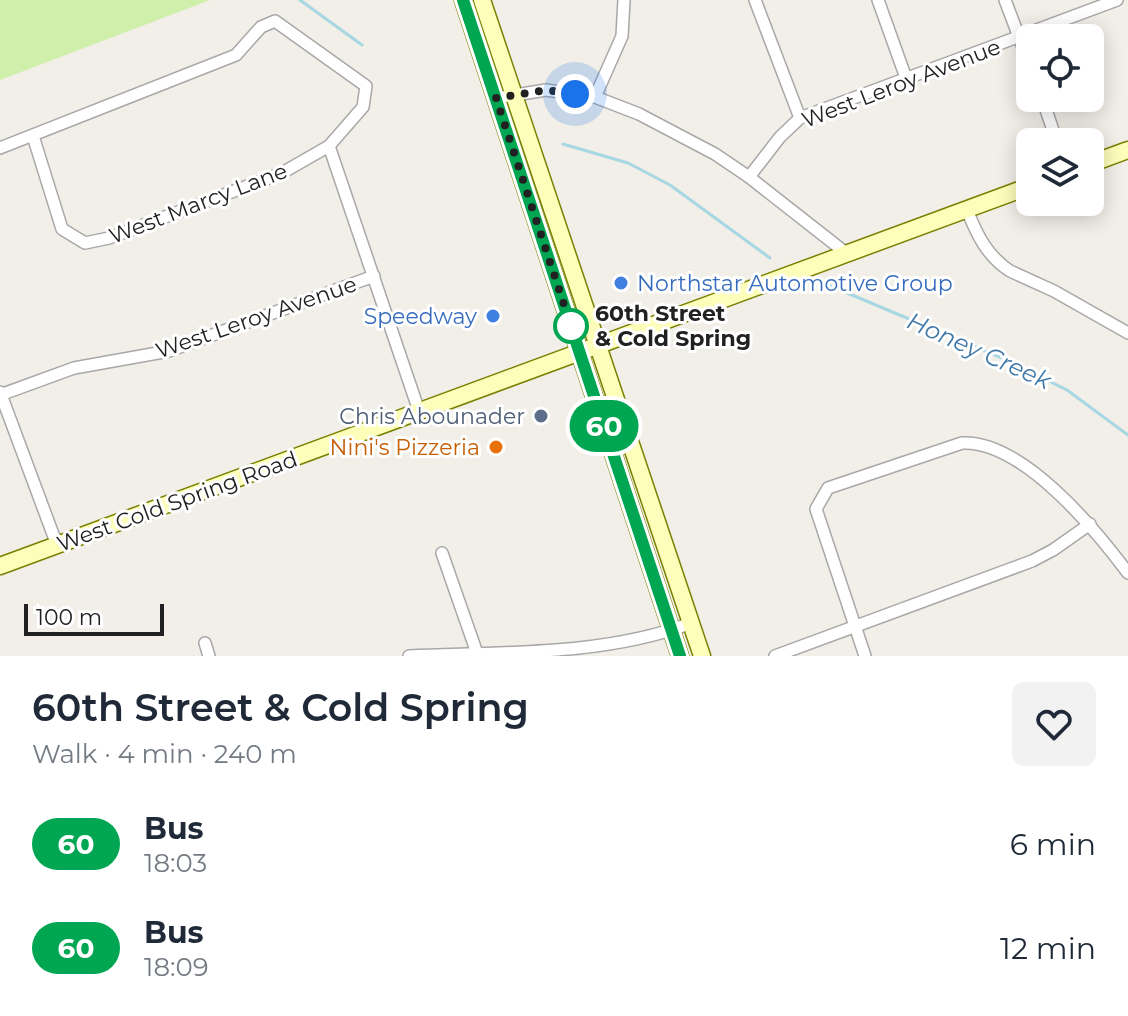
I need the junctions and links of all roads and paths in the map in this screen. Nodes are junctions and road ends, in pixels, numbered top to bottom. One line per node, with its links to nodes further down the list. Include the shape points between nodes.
1 (463, 0): 14 (main road)
2 (482, 0): 12 (main road)
3 (624, 0): 13 (street, via 622,36)
4 (755, 0): 15 (street)
5 (878, 0): 11 (street)
6 (1005, 0): 9 (street)
7 (1117, 0): 8 (street, West Leroy Avenue)
8 (1052, 24)
9 (1016, 28)
10 (1016, 37): 11 (street, West Leroy Avenue)
11 (906, 78): 15 (street, West Leroy Avenue)
12 (514, 93): 13 (street, via 546,90); 14 (street); 27 (main road)
13 (595, 97): 21 (street, via 639,114)
14 (496, 98): 25 (main road)
15 (800, 118): 21 (street, West Leroy Avenue)
16 (33, 136): 17 (street, West Marcy Lane, via 62,229 85,243 282,173); 17 (street, West Marcy Lane, via 236,55 261,27 275,21 366,86 363,107); 18 (street)
17 (329, 146): 26 (street)
18 (0, 148)
19 (1128, 150): 20 (main road)
20 (1104, 159)
21 (749, 177): 24 (street)
22 (1016, 191): 23 (main road, West Cold Spring Road)
23 (967, 210): 24 (main road, West Cold Spring Road); 28 (street, via 977,237 995,261)
24 (846, 253): 29 (main road, West Cold Spring Road)
25 (551, 264): 27 (main road, via 563,263); 30 (main road)
26 (374, 276): 31 (street, West Leroy Avenue, via 169,351 74,368); 32 (street)
27 (578, 286): 29 (main road)
28 (1128, 333)
29 (598, 344): 30 (main road, West Cold Spring Road); 38 (main road)
30 (579, 351): 32 (main road, West Cold Spring Road); 40 (main road)
31 (1, 394): 34 (street)
32 (419, 411): 34 (main road, West Cold Spring Road)
33 (1090, 524): 37 (street); 39 (street, via 1032,561); 39 (street, via 1037,475 975,442 828,488 816,509)
34 (57, 545): 36 (main road, West Cold Spring Road)
35 (442, 553): 42 (street)
36 (0, 566)
37 (1128, 573)
38 (691, 623): 40 (street); 46 (main road)
39 (855, 626): 47 (street); 48 (street)
40 (672, 631): 42 (street, via 560,651); 45 (main road)
41 (205, 643): 43 (street)
42 (477, 655): 44 (street)
43 (209, 656)
44 (409, 656)
45 (680, 656)
46 (702, 656)
47 (775, 656)
48 (865, 656)

